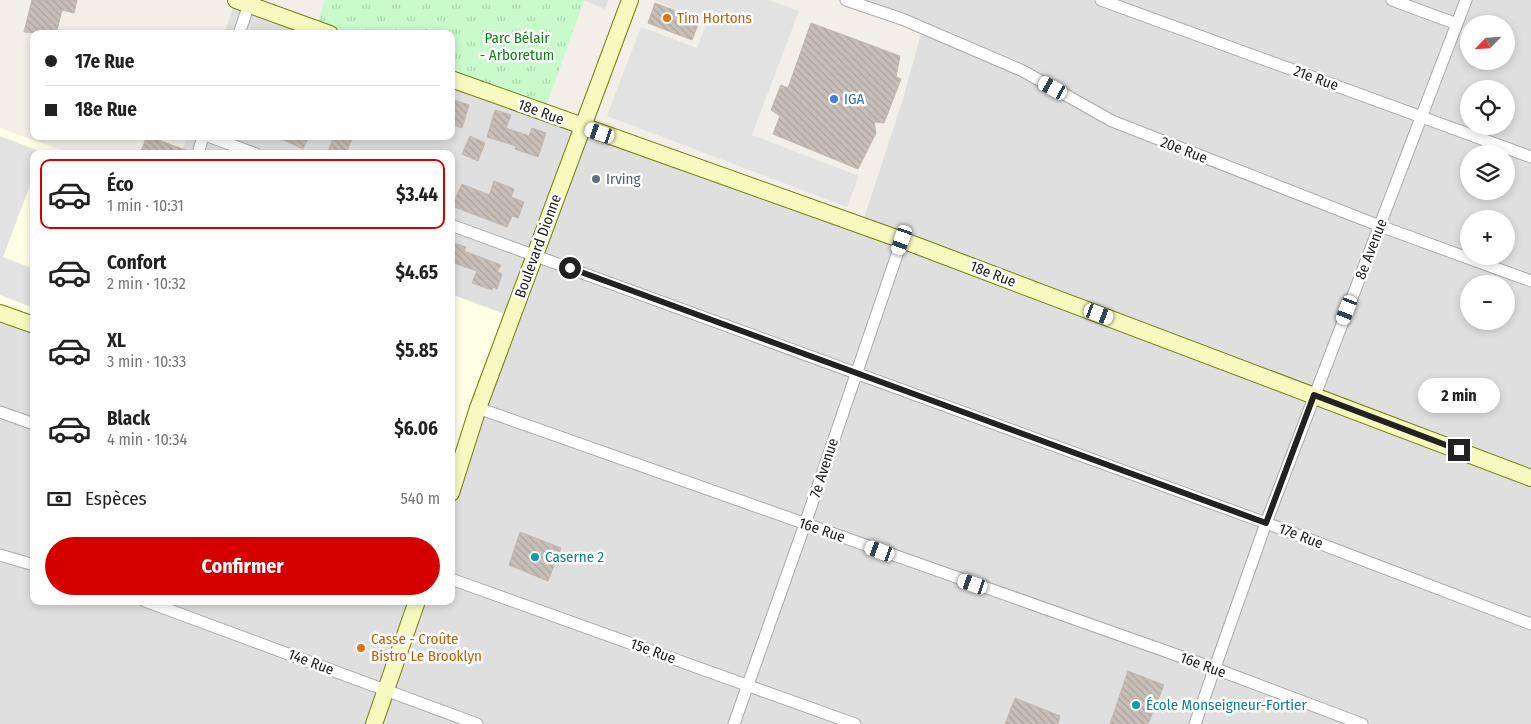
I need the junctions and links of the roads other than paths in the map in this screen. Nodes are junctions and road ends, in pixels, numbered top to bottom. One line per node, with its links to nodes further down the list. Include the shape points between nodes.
1 (630, 0): 12 (street, Boulevard Dionne)
2 (846, 0): 17 (street, 20e Rue, via 902,19 1023,71 1112,121)
3 (1101, 0): 11 (street, 21e Rue)
4 (1392, 0): 7 (street)
5 (1466, 0): 7 (street, 8e Avenue)
6 (243, 2): 8 (street); 9 (street)
7 (1457, 24): 11 (street, 8e Avenue)
8 (240, 30)
9 (319, 30)
10 (455, 80): 12 (street, 18e Rue)
11 (1422, 116): 15 (street, 21e Rue); 17 (street, 8e Avenue)
12 (581, 127): 18 (street, 18e Rue); 19 (street, Boulevard Dionne)
13 (219, 140): 14 (street)
14 (245, 150)
15 (1531, 157)
16 (455, 226): 19 (street, 17e Rue)
17 (1380, 226): 20 (street, 20e Rue); 24 (street, 8e Avenue)
18 (902, 240): 23 (street, 7e Avenue); 24 (street, 18e Rue)
19 (534, 255): 23 (street, 17e Rue); 25 (street, Boulevard Dionne)
20 (1531, 280)
21 (0, 313): 22 (street)
22 (30, 324)
23 (856, 372): 30 (street, 17e Rue); 31 (street, 7e Avenue)
24 (1314, 395): 29 (street, 18e Rue); 30 (street, 8e Avenue)
25 (478, 408): 28 (street, Boulevard Dionne); 31 (street, 16e Rue)
26 (0, 412): 27 (street)
27 (30, 423)
28 (455, 476)
29 (1531, 478)
30 (1266, 523): 37 (street, 17e Rue); 38 (street, 8e Avenue)
31 (805, 524): 38 (street, 16e Rue); 39 (street, 7e Avenue)
32 (0, 555): 33 (street)
33 (30, 564)
34 (455, 580): 39 (street, 15e Rue)
35 (156, 605): 40 (street, 14e Rue)
36 (416, 605): 40 (street)
37 (1531, 624)
38 (1216, 669): 45 (street, 8e Avenue); 46 (street, 16e Rue)
39 (748, 685): 43 (street, 7e Avenue); 44 (street, 15e Rue)
40 (386, 690): 41 (street); 42 (street, 14e Rue)
41 (374, 724)
42 (477, 724)
43 (734, 724)
44 (855, 724)
45 (1196, 724)
46 (1362, 724)

